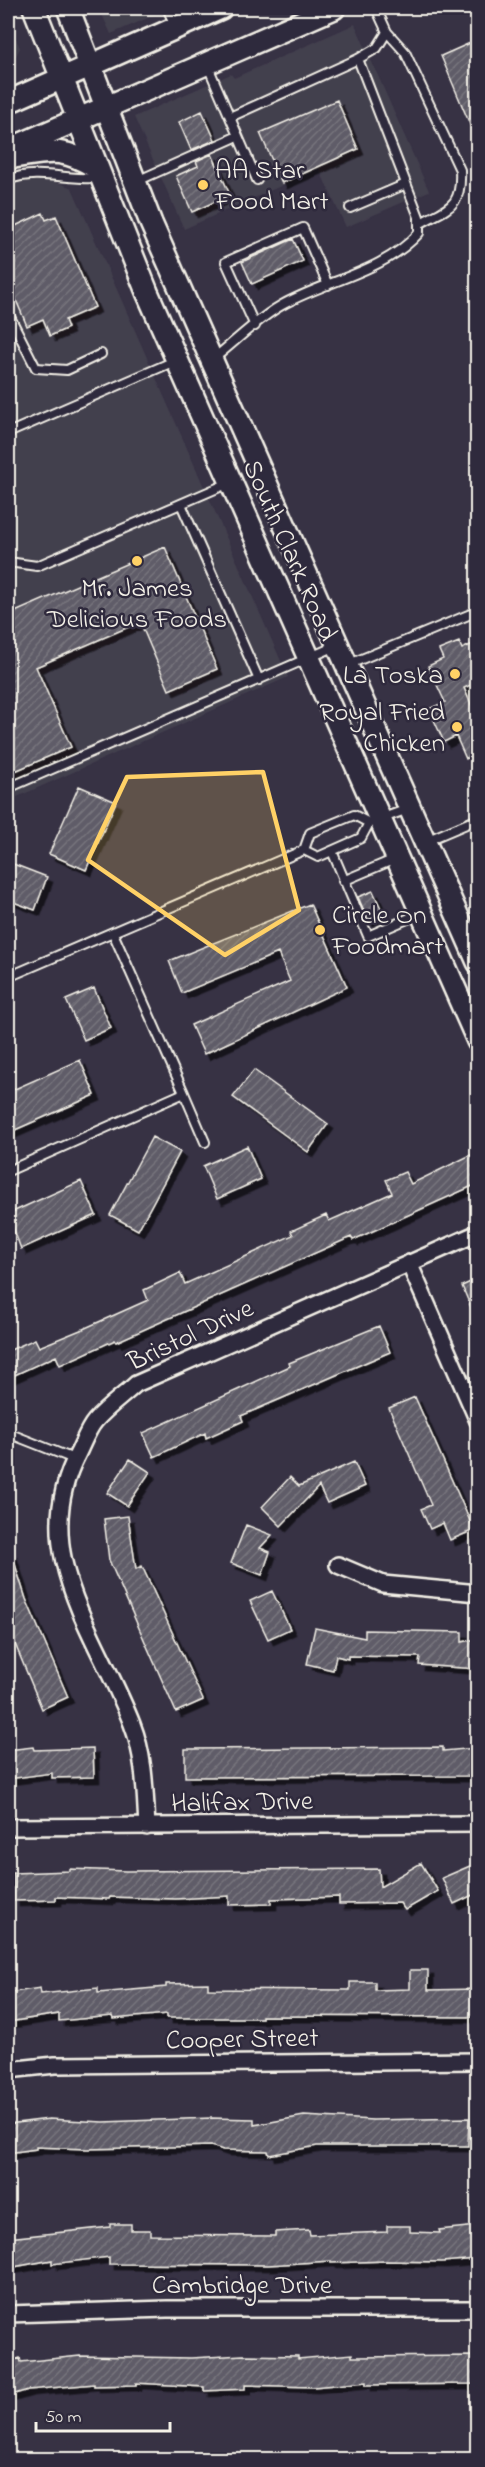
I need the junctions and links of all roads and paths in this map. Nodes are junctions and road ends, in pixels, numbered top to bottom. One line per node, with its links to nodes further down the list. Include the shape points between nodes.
1 (34, 8): 12 (main road, South Clark Road)
2 (68, 8): 11 (main road, South Clark Road)
3 (167, 8): 7 (lane)
4 (221, 8): 7 (main road)
5 (334, 8): 10 (main road)
6 (376, 8): 8 (lane)
7 (176, 28): 11 (main road)
8 (387, 32): 9 (lane, via 377,48); 26 (lane, via 405,52 460,170 461,191 455,203)
9 (358, 60): 15 (lane); 24 (lane)
10 (207, 63): 14 (main road); 15 (lane)
11 (91, 66): 12 (main road); 14 (main road, South Clark Road)
12 (63, 77): 13 (main road); 16 (main road, South Clark Road)
13 (8, 102)
14 (106, 106): 16 (main road); 23 (main road, South Clark Road)
15 (230, 117): 17 (lane)
16 (78, 119): 18 (main road); 20 (main road, South Clark Road)
17 (238, 136): 22 (lane); 23 (lane)
18 (8, 150)
19 (8, 158): 20 (main road, via 57,150 74,154)
20 (99, 173): 21 (lane, via 82,180 32,173); 32 (main road, South Clark Road)
21 (8, 180)
22 (257, 180)
23 (135, 182): 30 (main road, South Clark Road)
24 (406, 184): 25 (lane); 26 (lane)
25 (350, 208)
26 (419, 224): 27 (lane, via 419,233 405,248)
27 (328, 285): 29 (lane, via 281,306); 29 (lane, via 303,228 226,262)
28 (8, 313): 31 (lane, via 36,368 67,370)
29 (255, 326): 30 (lane)
30 (209, 353): 32 (main road); 34 (main road, South Clark Road)
31 (101, 354)
32 (178, 360): 33 (lane); 35 (main road, South Clark Road)
33 (8, 433)
34 (260, 471): 35 (main road); 39 (main road, South Clark Road)
35 (231, 483): 36 (lane); 40 (main road, South Clark Road)
36 (181, 504): 37 (lane, via 36,566); 42 (lane)
37 (8, 562)
38 (477, 611): 41 (lane)
39 (338, 645): 40 (lane); 41 (main road, South Clark Road)
40 (308, 658): 42 (lane); 46 (main road, South Clark Road)
41 (346, 665): 44 (main road, South Clark Road)
42 (259, 680): 43 (lane)
43 (8, 788)
44 (410, 808): 46 (lane); 47 (main road, South Clark Road)
45 (477, 819): 47 (lane)
46 (375, 821): 48 (lane, via 354,815 310,833); 49 (lane, via 361,838); 50 (main road, South Clark Road)
47 (424, 842): 54 (main road, South Clark Road)
48 (304, 850): 49 (lane, via 318,857); 53 (lane)
49 (332, 851): 51 (lane)
50 (397, 859): 51 (lane); 52 (main road, South Clark Road)
51 (344, 880): 52 (lane, via 368,936)
52 (421, 914): 56 (main road, South Clark Road)
53 (113, 933): 55 (lane); 57 (lane)
54 (475, 951)
55 (8, 977)
56 (477, 1041)
57 (184, 1093): 58 (lane); 59 (lane)
58 (205, 1142)
59 (8, 1171)
60 (477, 1233): 61 (street, Bristol Drive)
61 (409, 1263): 62 (street); 64 (street, Bristol Drive, via 136,1384 94,1422)
62 (477, 1421)
63 (8, 1433): 64 (lane)
64 (74, 1459): 69 (street, Bristol Drive, via 60,1516 64,1567 84,1625 132,1724 143,1762)
65 (338, 1565): 66 (street, via 384,1584)
66 (477, 1593)
67 (477, 1824): 69 (street, Halifax Drive)
68 (8, 1827): 69 (street, Halifax Drive)
69 (147, 1827)
70 (477, 2061): 71 (street, Cooper Street, via 55,2065)
71 (8, 2070)
72 (477, 2309): 73 (street, Cambridge Drive, via 167,2309)
73 (8, 2314)

